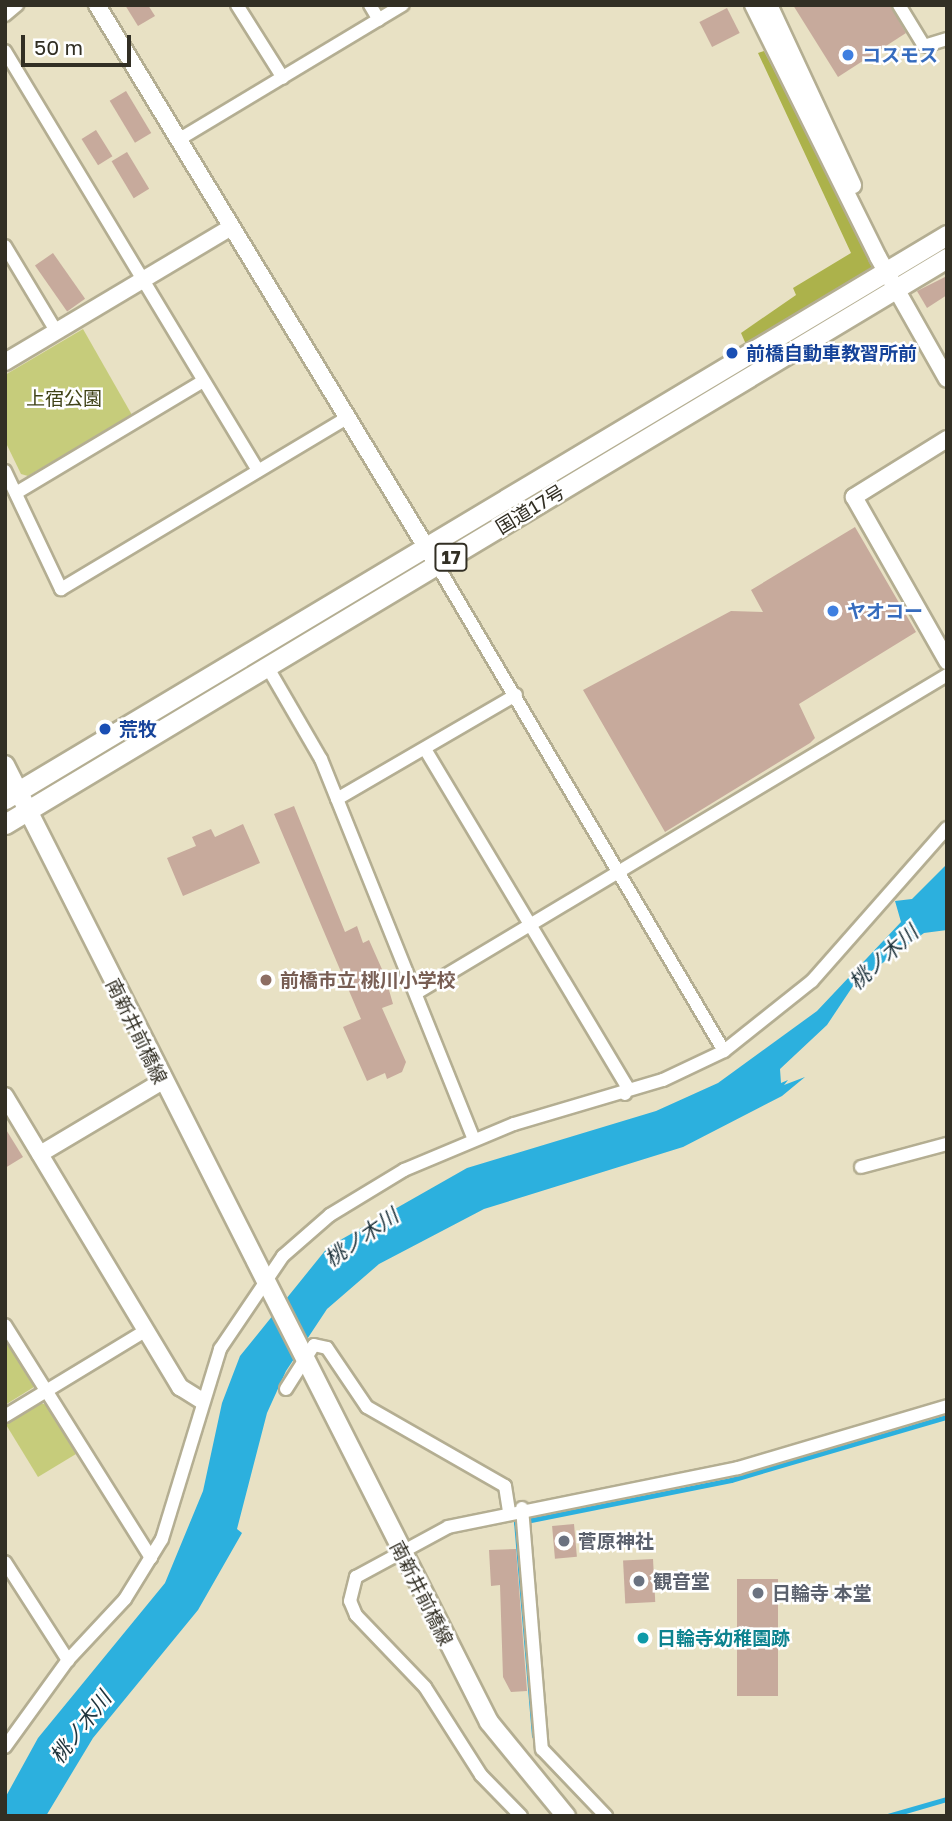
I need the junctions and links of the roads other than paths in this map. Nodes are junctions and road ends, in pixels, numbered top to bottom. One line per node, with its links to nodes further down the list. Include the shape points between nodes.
1 (17, 5): 9 (street)
2 (97, 5): 14 (street)
3 (237, 5): 13 (street)
4 (370, 5): 10 (street)
5 (403, 5): 10 (street)
6 (753, 5): 19 (street)
7 (769, 5): 19 (street, via 838,150)
8 (899, 5): 11 (street, via 923,46)
9 (5, 15)
10 (379, 20): 13 (street)
11 (947, 39)
12 (5, 51): 20 (street)
13 (283, 78): 14 (street)
14 (178, 140): 15 (street)
15 (230, 228): 20 (street); 25 (street)
16 (947, 235): 19 (highway, 国道17号 / 17)
17 (5, 246): 21 (street)
18 (947, 258): 19 (highway, 国道17号 / 17)
19 (891, 280): 23 (street); 30 (highway, 国道17号 / 17); 31 (highway, 国道17号 / 17)
20 (140, 282): 21 (street); 24 (street)
21 (56, 331): 22 (street)
22 (5, 362)
23 (947, 379)
24 (203, 381): 28 (street); 29 (street)
25 (345, 419): 28 (street); 30 (street)
26 (947, 439): 32 (street, via 854,498)
27 (5, 471): 29 (street)
28 (258, 471): 29 (street, via 61,589)
29 (16, 493)
30 (427, 547): 31 (street); 38 (highway, 国道17号 / 17)
31 (437, 565): 33 (highway, 国道17号 / 17); 35 (street)
32 (947, 661)
33 (268, 668): 39 (street); 40 (highway, 国道17号 / 17)
34 (947, 675): 43 (street)
35 (516, 695): 36 (street); 43 (street)
36 (425, 749): 39 (street); 44 (street)
37 (5, 765): 38 (main road, 南新井前橋線)
38 (12, 796): 40 (main road, 南新井前橋線)
39 (337, 799): 45 (street)
40 (28, 811): 41 (highway, 国道17号 / 17); 47 (main road, 南新井前橋線)
41 (5, 824)
42 (947, 828): 46 (street, via 812,981)
43 (623, 871): 44 (street); 46 (street)
44 (531, 926): 45 (street); 48 (street, via 626,1085)
45 (418, 992): 50 (street)
46 (724, 1051): 48 (street)
47 (162, 1082): 52 (street); 54 (main road, 南新井前橋線)
48 (625, 1094): 50 (street)
49 (5, 1096): 52 (street)
50 (474, 1139): 54 (street, via 354,1198)
51 (947, 1144): 53 (street)
52 (40, 1154): 56 (street)
53 (861, 1167)
54 (262, 1279): 57 (main road, 南新井前橋線); 60 (street, via 220,1349)
55 (5, 1325): 59 (street)
56 (145, 1331): 59 (street); 60 (street, via 180,1387)
57 (303, 1357): 58 (street); 64 (street, via 314,1345 327,1348 368,1407 505,1486); 65 (main road, 南新井前橋線)
58 (286, 1389)
59 (46, 1392): 62 (street); 66 (street)
60 (201, 1400): 66 (street, via 183,1484)
61 (947, 1406): 63 (street, via 738,1468)
62 (5, 1416)
63 (522, 1508): 64 (street); 72 (street, via 542,1749)
64 (509, 1511): 65 (street, via 448,1527)
65 (400, 1550): 70 (street, via 356,1577 350,1601 356,1615 425,1687 481,1775); 71 (main road, 南新井前橋線, via 489,1722)
66 (151, 1558): 68 (street, via 125,1599)
67 (5, 1562): 68 (street)
68 (68, 1660): 69 (street)
69 (5, 1747)
70 (521, 1816)
71 (566, 1816)
72 (606, 1816)

